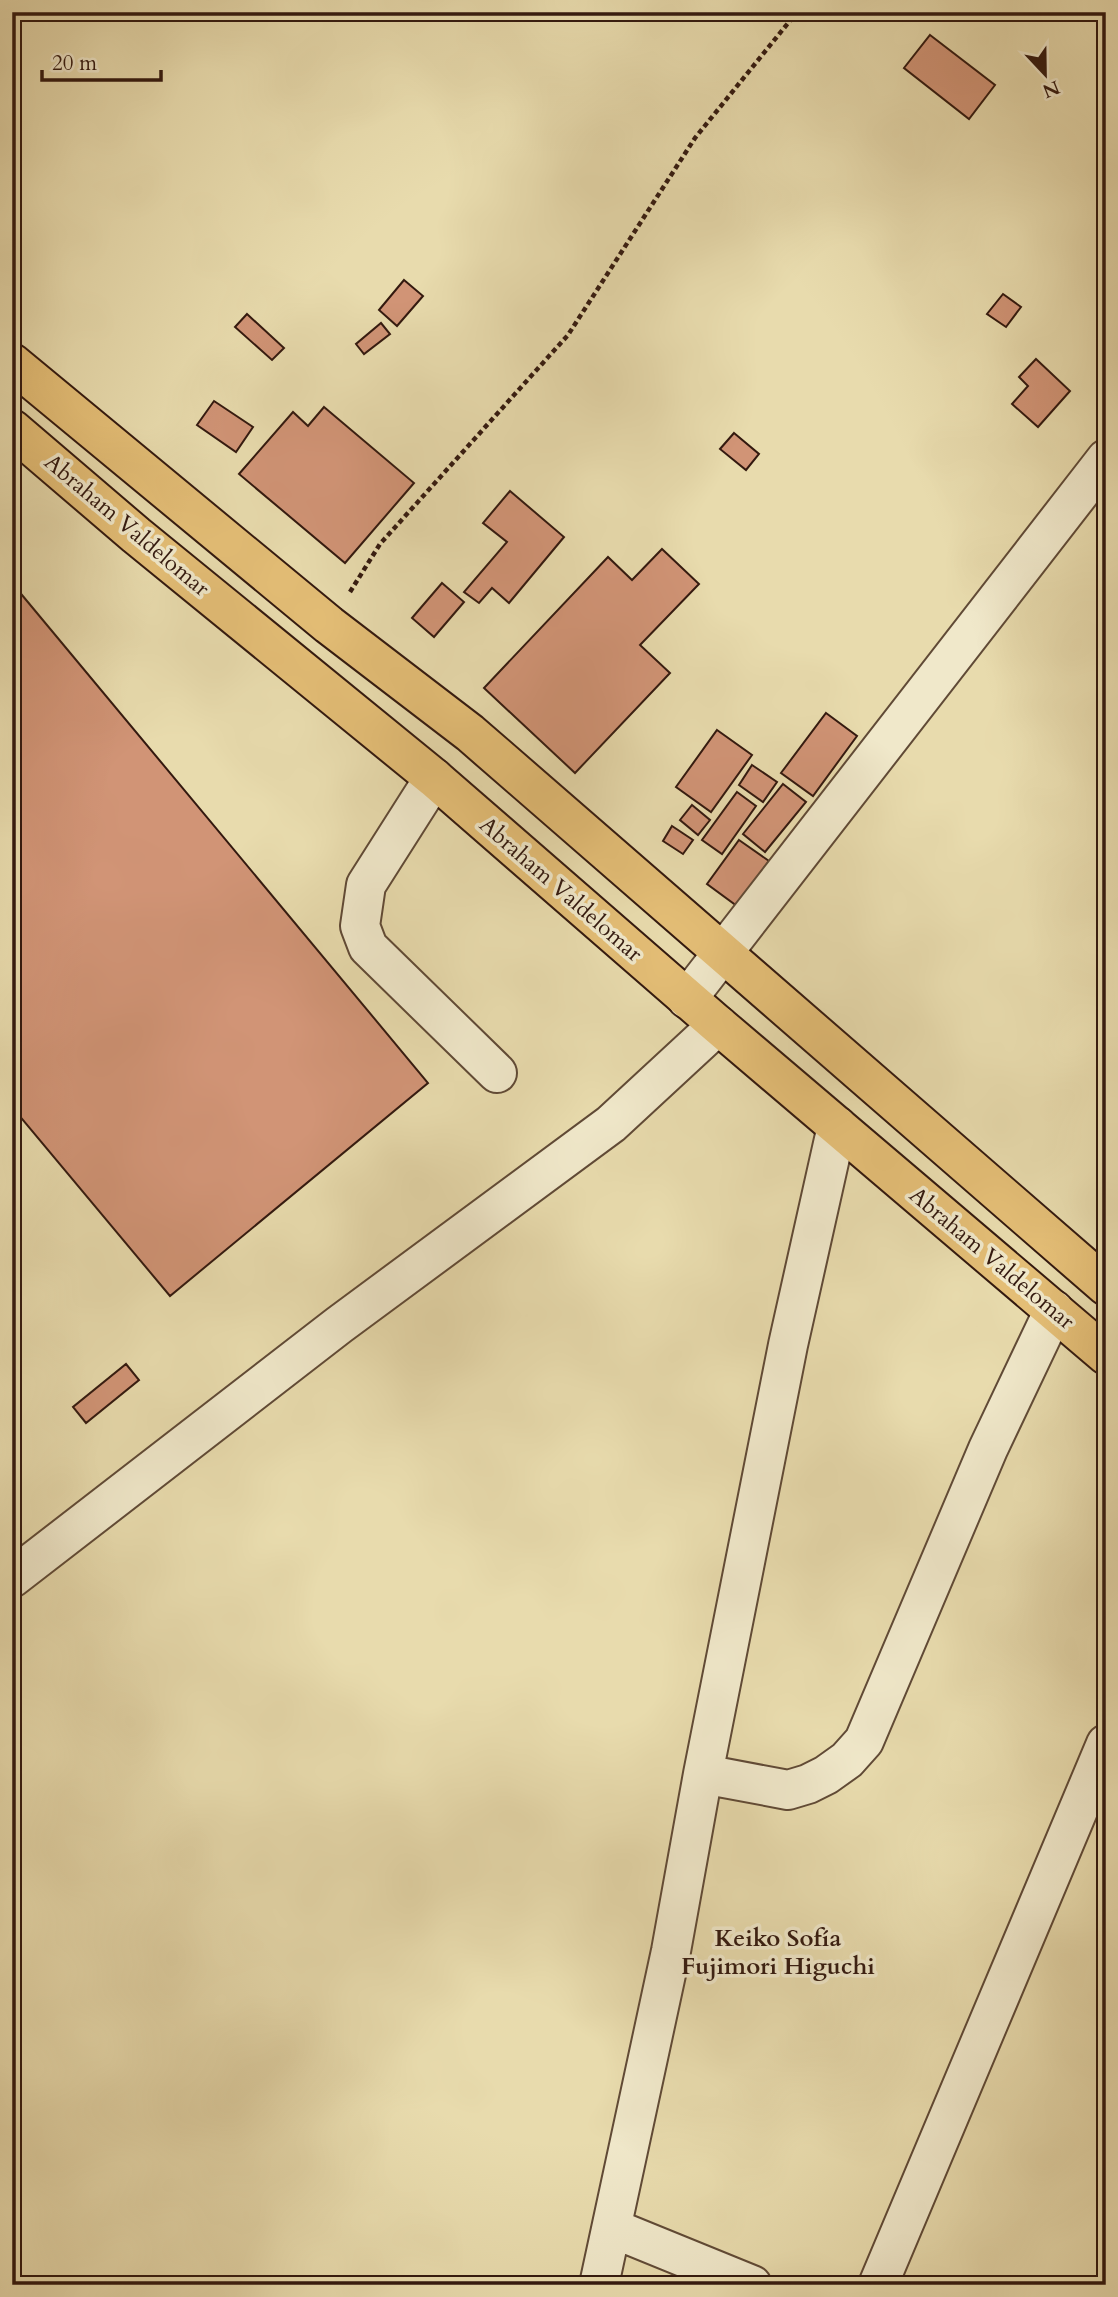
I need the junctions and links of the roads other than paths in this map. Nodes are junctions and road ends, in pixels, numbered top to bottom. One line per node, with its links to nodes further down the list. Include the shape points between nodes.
1 (12, 363): 4 (main road, via 329,625)
2 (12, 429): 5 (main road, Abraham Valdelomar)
3 (1106, 458): 6 (street)
4 (470, 733): 5 (main road); 6 (main road)
5 (434, 778): 7 (main road, Abraham Valdelomar); 9 (street, via 366,885 360,926 368,947)
6 (723, 954): 7 (street); 11 (main road)
7 (687, 999): 8 (main road, Abraham Valdelomar)
8 (718, 1025): 10 (main road, Abraham Valdelomar); 14 (street, via 611,1125 339,1325)
9 (497, 1073)
10 (837, 1126): 12 (main road, Abraham Valdelomar); 16 (street, via 785,1359)
11 (1106, 1286)
12 (1054, 1310): 13 (main road, Abraham Valdelomar); 16 (street, via 988,1449 864,1741 826,1775 788,1790)
13 (1106, 1355)
14 (12, 1578)
15 (1106, 1744): 20 (street)
16 (703, 1774): 17 (street)
17 (612, 2228): 18 (street); 19 (street)
18 (599, 2285)
19 (752, 2285)
20 (878, 2285)

